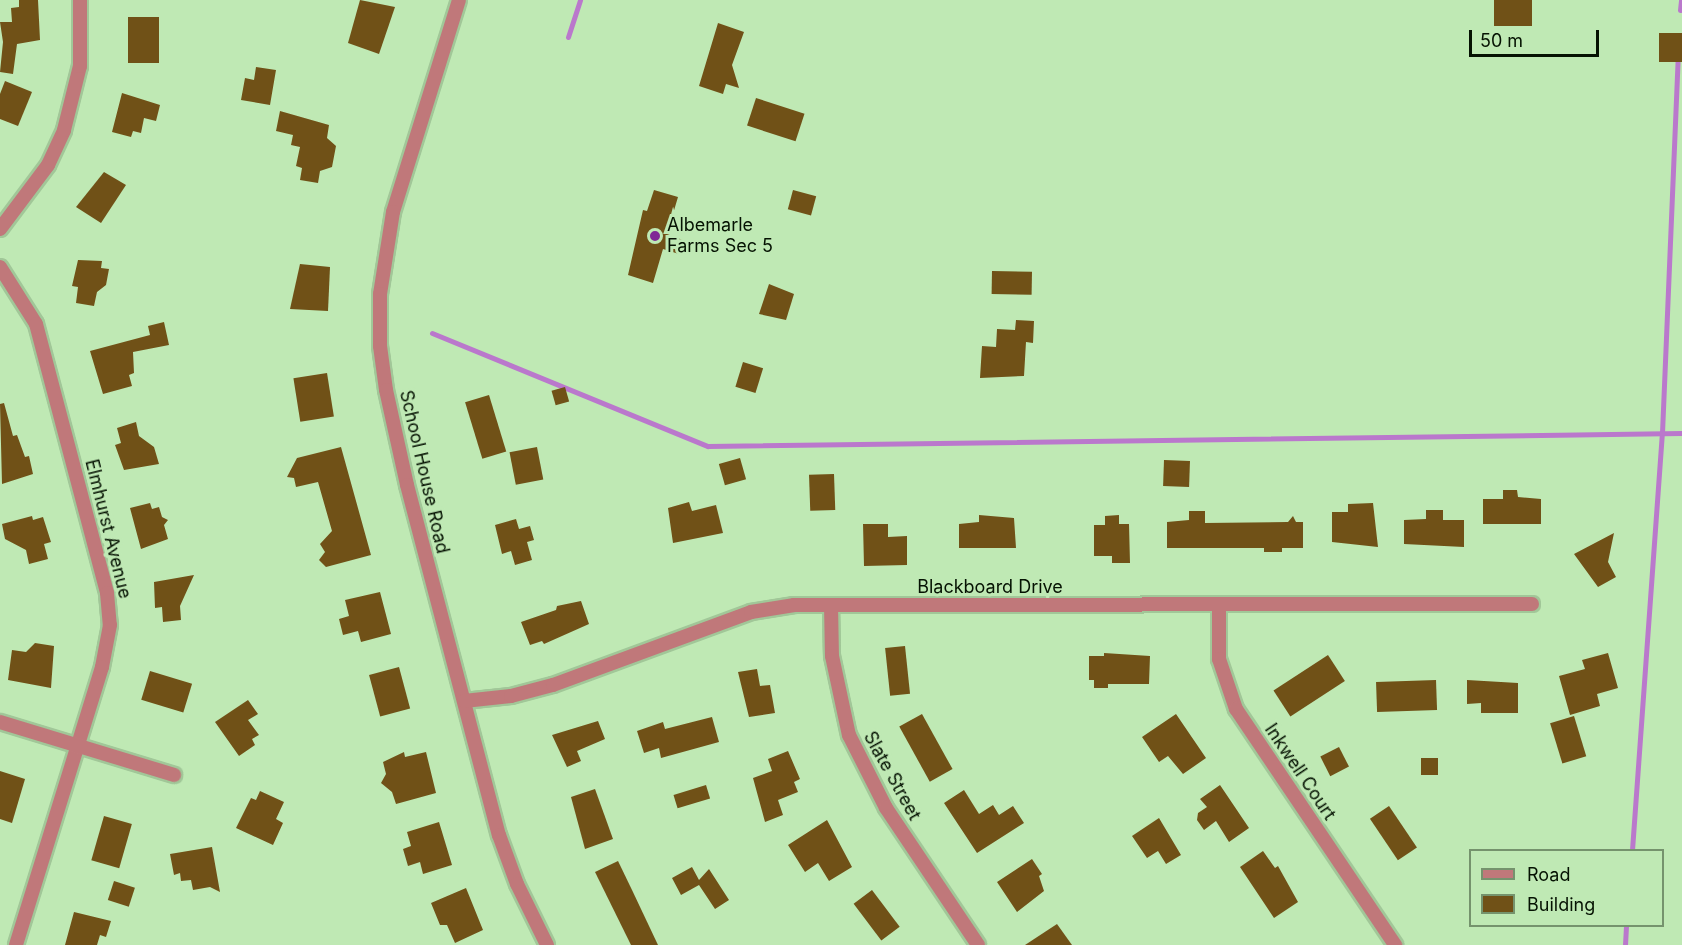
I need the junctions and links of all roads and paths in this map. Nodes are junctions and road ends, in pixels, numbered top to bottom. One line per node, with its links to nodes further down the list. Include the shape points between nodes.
1 (80, 0): 3 (street, via 80,66 64,130 32,190)
2 (459, 0): 8 (street, School House Road, via 393,212 383,258 379,313 386,390)
3 (0, 229)
4 (0, 267): 10 (street, Elmhurst Avenue, via 36,324 108,602 108,646)
5 (1219, 604): 6 (street, Blackboard Drive); 7 (street, Blackboard Drive); 15 (street, Inkwell Court, via 1219,659 1236,709)
6 (1532, 604)
7 (831, 605): 8 (street, Blackboard Drive, via 794,605 751,612 553,685 501,698); 14 (street, Slate Street, via 832,656 849,735 886,808)
8 (464, 701): 13 (street, School House Road, via 500,835 517,884)
9 (0, 722): 10 (street)
10 (78, 744): 11 (street); 12 (street, Elmhurst Avenue)
11 (174, 775)
12 (16, 945)
13 (547, 945)
14 (978, 945)
15 (1395, 945)

